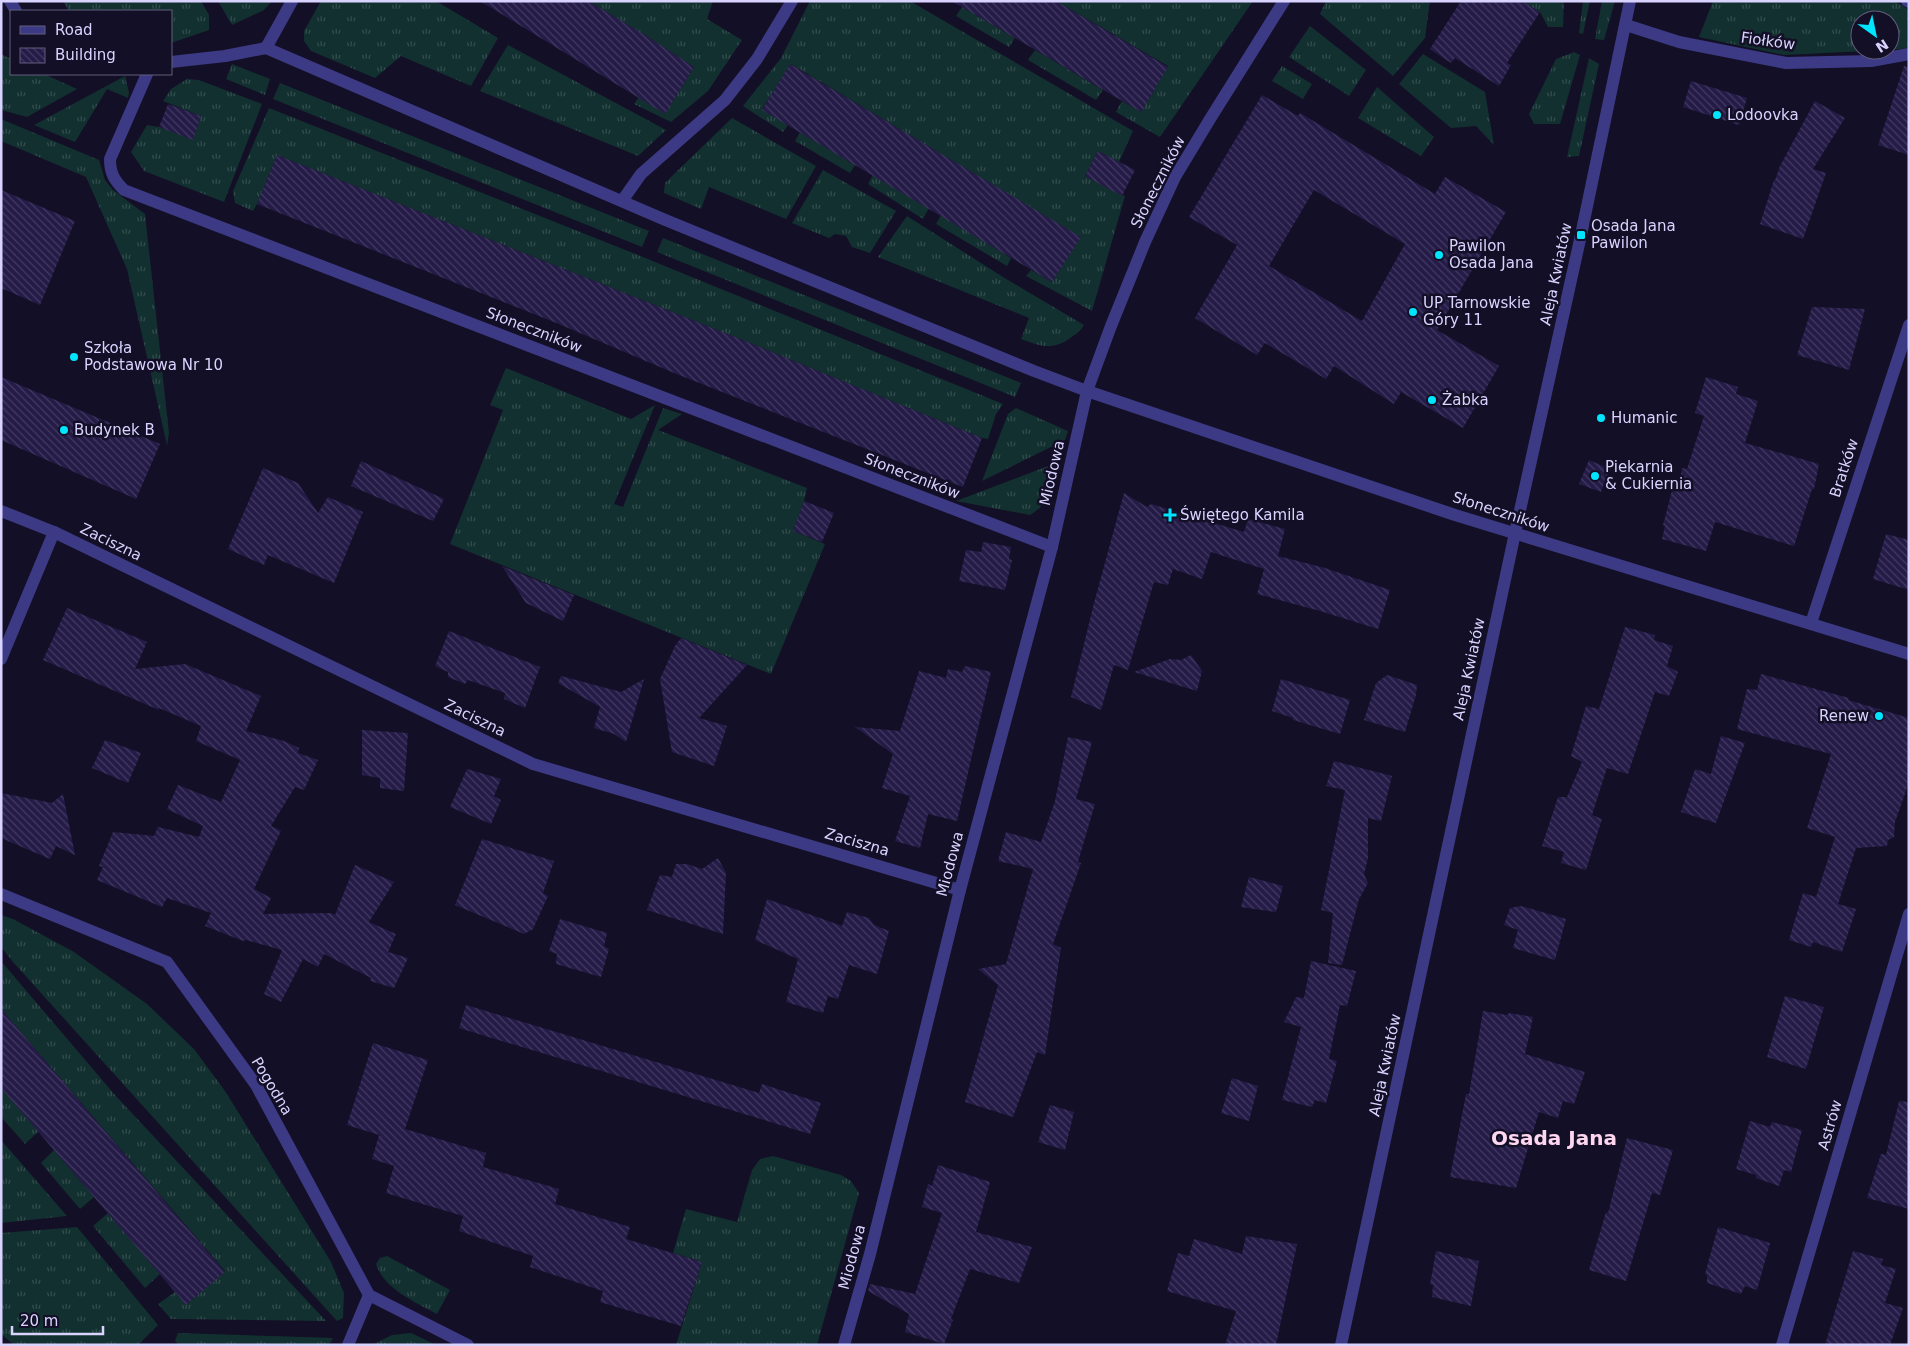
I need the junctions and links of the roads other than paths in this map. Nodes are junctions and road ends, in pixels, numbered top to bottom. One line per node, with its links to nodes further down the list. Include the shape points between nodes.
1 (292, 1): 6 (street)
2 (792, 1): 10 (street, via 758,59 725,100 641,174)
3 (1284, 1): 12 (street, Słoneczników, via 1175,178 1145,242)
4 (1630, 1): 5 (street, Aleja Kwiatów)
5 (1626, 25): 7 (street, Fiołków, via 1679,42 1786,63 1871,61); 15 (street, Aleja Kwiatów)
6 (266, 48): 8 (street); 10 (street, Słoneczników)
7 (1909, 54)
8 (172, 62)
9 (147, 75): 16 (street, Słoneczników, via 110,159 110,170 124,190)
10 (622, 201): 12 (street, Słoneczników)
11 (1909, 324): 17 (street, Bratków)
12 (1087, 391): 15 (street, Słoneczników); 16 (street, Miodowa)
13 (1, 511): 14 (street, Zaciszna)
14 (54, 532): 19 (street); 20 (street, Zaciszna, via 533,764)
15 (1515, 534): 17 (street, Słoneczników); 27 (street, Aleja Kwiatów)
16 (1052, 548): 20 (street, Miodowa)
17 (1811, 623): 18 (street, Słoneczników)
18 (1909, 654)
19 (1, 659)
20 (960, 890): 26 (street, Miodowa, via 870,1254)
21 (1, 894): 23 (street, Pogodna, via 167,962 256,1085)
22 (1909, 914): 28 (street, Astrów)
23 (369, 1295): 24 (street); 25 (street)
24 (348, 1345)
25 (468, 1345)
26 (844, 1345)
27 (1341, 1345)
28 (1782, 1345)

